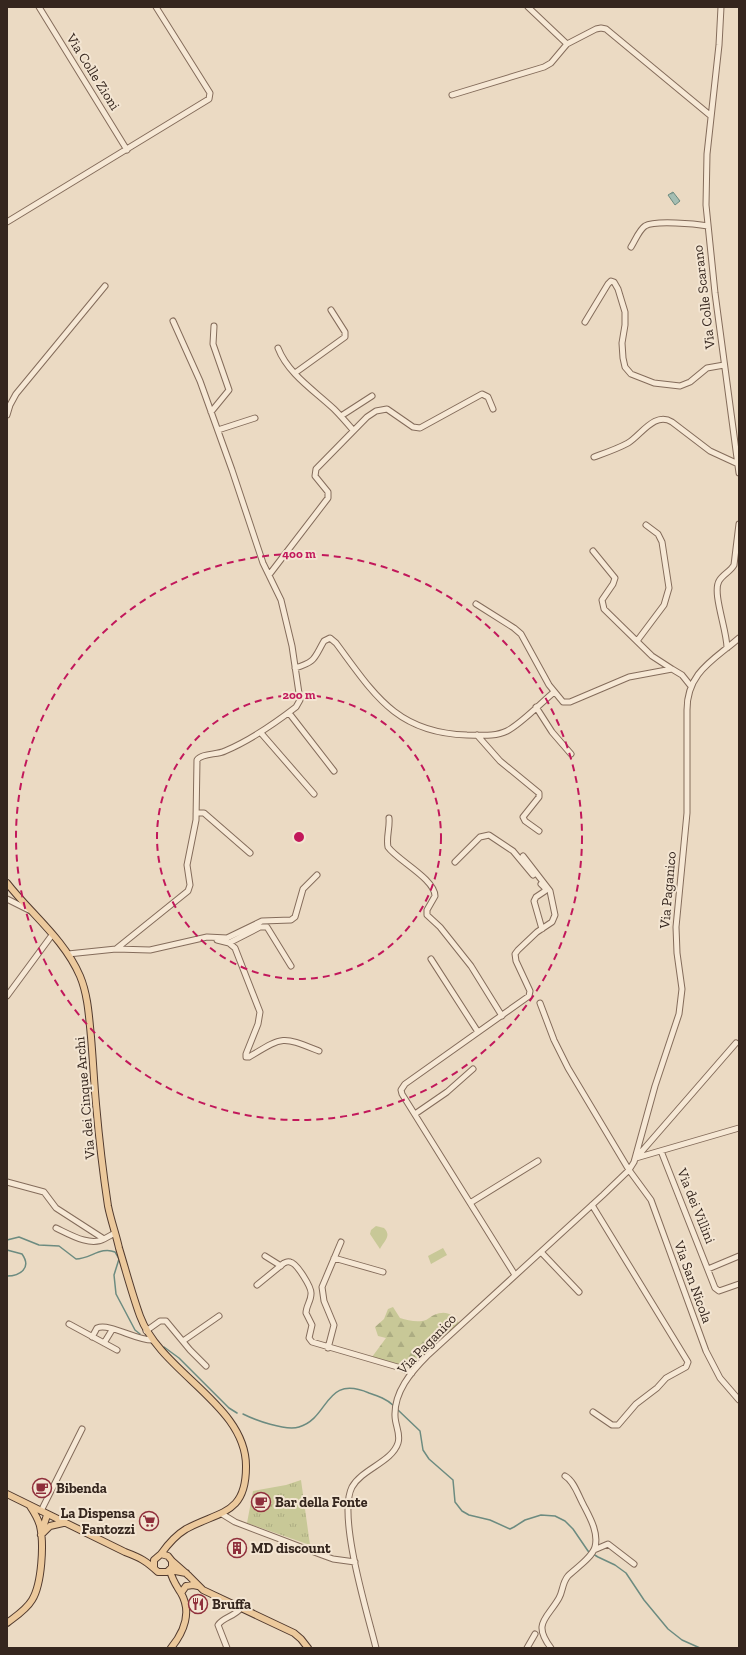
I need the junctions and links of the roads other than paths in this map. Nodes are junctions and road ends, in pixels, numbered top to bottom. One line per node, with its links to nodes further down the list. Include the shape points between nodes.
1 (39, 7): 8 (street, Via Colle Zioni)
2 (156, 7): 8 (street, via 210,93 210,97)
3 (528, 7): 5 (street)
4 (721, 7): 7 (street, Via Colle Scarano)
5 (567, 44): 6 (street, via 544,67); 7 (street, via 596,29 604,28)
6 (452, 95)
7 (711, 116): 10 (street, Via Colle Scarano, via 706,175)
8 (127, 150): 9 (street)
9 (7, 222)
10 (708, 226): 11 (street, via 677,223 648,225 643,228); 18 (street, Via Colle Scarano)
11 (631, 247)
12 (104, 286): 23 (street, via 16,394)
13 (331, 310): 19 (street, via 345,338)
14 (173, 321): 22 (street)
15 (585, 322): 18 (street, via 611,281 619,291 626,321 623,358 625,367 631,374 654,384 678,386 690,382 707,368)
16 (214, 326): 22 (street, via 212,344 229,390)
17 (278, 348): 19 (street)
18 (724, 365): 29 (street, Via Colle Scarano)
19 (295, 373): 24 (street)
20 (372, 396): 24 (street)
21 (493, 409): 27 (street, via 488,397 482,394 420,428 413,427 386,409 372,414)
22 (211, 412): 26 (street)
23 (7, 415)
24 (341, 416): 27 (street)
25 (255, 418): 26 (street)
26 (218, 430): 34 (street)
27 (353, 430): 34 (street, via 316,470 316,477 328,492 327,500)
28 (594, 458): 29 (street, via 625,444 646,427 665,419 707,449)
29 (736, 463): 30 (street, Via Colle Scarano)
30 (739, 473)
31 (739, 524): 38 (street, via 734,565 720,579 717,589)
32 (646, 525): 37 (street, via 658,534 662,542 669,588 664,605)
33 (593, 551): 37 (street, via 615,580 602,600 603,606)
34 (268, 575): 39 (street, via 282,605)
35 (476, 604): 42 (street, via 521,634)
36 (739, 638): 38 (street, Via Paganico)
37 (638, 641): 40 (street, via 654,658)
38 (727, 648): 41 (street, Via Paganico, via 700,671)
39 (295, 668): 44 (street, via 300,700 298,706); 46 (street, via 312,662 324,641 330,638 372,692 383,704 399,715 436,732)
40 (672, 669): 41 (street, via 682,675); 42 (street, via 629,677 569,703 562,702)
41 (690, 685): 78 (street, Via Paganico, via 686,710 687,819 676,927 681,1001)
42 (554, 692): 43 (street)
43 (536, 707): 46 (street, via 504,732); 47 (street, via 552,732)
44 (289, 713): 45 (street); 48 (street)
45 (260, 733): 49 (street); 50 (street, via 224,752 198,759)
46 (477, 735): 52 (street, via 500,761 539,793 539,797 523,817)
47 (571, 754)
48 (334, 771)
49 (314, 794)
50 (196, 813): 53 (street, via 204,813); 64 (street, via 187,865 190,888)
51 (389, 818): 70 (street, via 389,848 434,890 435,896 427,915 440,927 471,966)
52 (539, 831)
53 (250, 853)
54 (523, 856): 60 (street, via 551,893 554,919)
55 (455, 862): 60 (street, via 485,835 511,850 545,889 534,901)
56 (317, 876): 62 (street, via 303,889 295,917 291,920 264,920 230,937)
57 (7, 883): 59 (main road, Via dei Cinque Archi)
58 (7, 899): 59 (street)
59 (32, 912): 61 (main road, Via dei Cinque Archi)
60 (542, 929): 70 (street, via 518,950 515,956 529,996)
61 (52, 934): 65 (main road, Via dei Cinque Archi); 68 (street)
62 (202, 938): 63 (street); 64 (street, via 154,950)
63 (230, 943): 67 (street, via 260,927 267,927); 73 (street, via 235,948 260,1012 246,1057 283,1040 291,1040)
64 (116, 949): 65 (street)
65 (68, 954): 85 (main road, Via dei Cinque Archi, via 81,978 88,1004 97,1118 106,1191)
66 (431, 958): 71 (street)
67 (291, 966)
68 (7, 996)
69 (540, 1003): 80 (street, via 564,1061)
70 (502, 1016): 71 (street)
71 (478, 1032): 75 (street, via 402,1087 402,1094)
72 (736, 1043): 78 (street, Via Paganico)
73 (319, 1051)
74 (473, 1070): 75 (street, via 448,1092)
75 (415, 1114): 82 (street)
76 (739, 1128): 77 (street)
77 (661, 1151): 78 (street); 93 (street, Via dei Villini)
78 (635, 1159): 80 (street, Via Paganico)
79 (538, 1161): 82 (street)
80 (629, 1170): 83 (street, Via Paganico); 111 (street, Via San Nicola, via 652,1204 712,1365 724,1384)
81 (7, 1182): 86 (street, via 44,1192 56,1208)
82 (470, 1204): 95 (street)
83 (592, 1205): 88 (street, Via Paganico); 112 (street, via 688,1362 686,1367 667,1377 636,1404 618,1425 612,1425)
84 (56, 1228): 86 (street, via 93,1242)
85 (115, 1233): 86 (street); 102 (main road, Via dei Cinque Archi)
86 (104, 1239)
87 (341, 1242): 91 (street)
88 (541, 1252): 95 (street, Via Paganico); 98 (street)
89 (265, 1256): 92 (street)
90 (739, 1256): 93 (street)
91 (334, 1258): 94 (street); 107 (street, via 322,1289 334,1325)
92 (281, 1266): 97 (street); 107 (street, via 287,1262 293,1263 308,1284 311,1295 306,1313 312,1325 310,1340 313,1344)
93 (708, 1270): 96 (street, Via dei Villini, via 717,1290)
94 (383, 1272)
95 (515, 1275): 110 (street, Via Paganico)
96 (739, 1284)
97 (257, 1285)
98 (579, 1292)
99 (219, 1316): 105 (street)
100 (69, 1324): 103 (street)
101 (112, 1330): 103 (street, via 100,1327); 104 (street, via 142,1340); 106 (street)
102 (146, 1331): 104 (main road, Via dei Cinque Archi); 105 (street, via 160,1321 165,1321)
103 (92, 1337): 106 (street)
104 (152, 1340): 118 (main road, Via dei Cinque Archi, via 162,1353 219,1408 242,1441 246,1465 244,1487 236,1503)
105 (183, 1341): 109 (street)
106 (104, 1343): 108 (street)
107 (328, 1348): 110 (street)
108 (117, 1350)
109 (206, 1366)
110 (412, 1373): 127 (street, Via Paganico, via 397,1399 396,1447 357,1480 349,1495 349,1522)
111 (739, 1400)
112 (593, 1412)
113 (82, 1429): 117 (street)
114 (564, 1476): 123 (street, via 571,1482 592,1523)
115 (7, 1494): 116 (main road)
116 (30, 1506): 117 (main road); 121 (main road, via 38,1519)
117 (40, 1511): 119 (main road)
118 (222, 1514): 122 (main road, Via dei Cinque Archi, via 192,1526); 127 (street, via 235,1522 322,1556)
119 (47, 1515): 120 (main road); 121 (main road)
120 (64, 1523): 121 (main road, via 52,1525); 125 (main road)
121 (41, 1535): 137 (main road, via 40,1576 36,1592 25,1609)
122 (174, 1538): 124 (main road, Via dei Cinque Archi); 126 (main road, via 170,1549)
123 (594, 1550): 128 (street, via 608,1544); 144 (street, via 565,1580 560,1597 542,1623 543,1636)
124 (158, 1556): 125 (main road); 126 (main road); 129 (main road, via 154,1560)
125 (140, 1558): 129 (main road)
126 (171, 1559): 130 (main road); 132 (main road)
127 (355, 1562): 142 (street, Via Paganico)
128 (634, 1564)
129 (154, 1567): 131 (main road)
130 (170, 1570): 131 (main road); 132 (main road); 133 (main road)
131 (161, 1573): 133 (main road)
132 (186, 1573): 134 (main road)
133 (175, 1586): 135 (main road)
134 (199, 1587): 135 (main road, via 189,1584 184,1587); 136 (main road)
135 (181, 1594): 139 (main road, via 186,1606 186,1620 182,1632)
136 (241, 1608): 140 (street, via 235,1615 216,1624); 141 (main road, via 294,1633)
137 (7, 1623)
138 (535, 1634): 143 (street)
139 (171, 1648)
140 (227, 1648)
141 (308, 1648)
142 (376, 1648)
143 (527, 1648)
144 (551, 1648)

